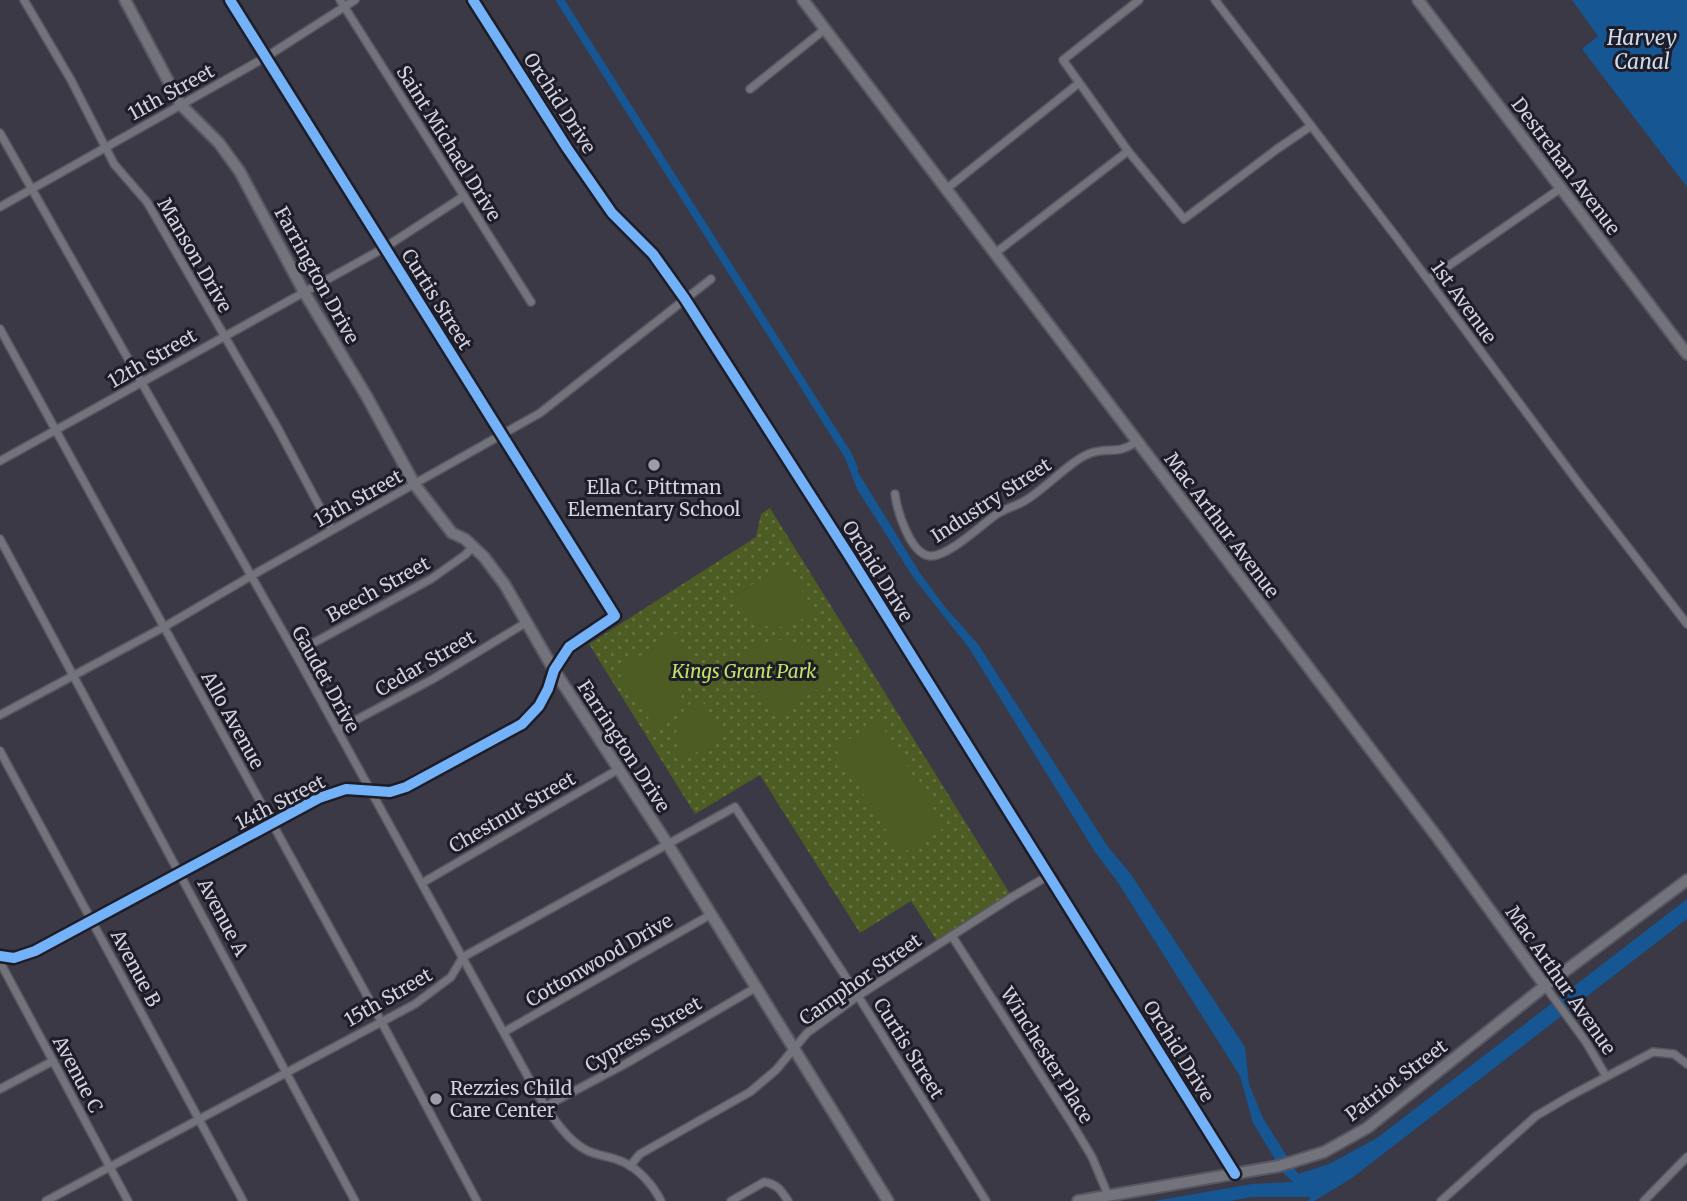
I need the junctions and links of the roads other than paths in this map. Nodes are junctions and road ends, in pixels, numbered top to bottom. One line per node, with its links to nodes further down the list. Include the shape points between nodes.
1 (24, 0): 18 (street, Manson Drive)
2 (125, 0): 15 (street, Farrington Drive)
3 (230, 0): 12 (street, Curtis Street)
4 (355, 0): 10 (street, 11th Street)
5 (473, 0): 30 (street, Orchid Drive, via 612,213 653,254)
6 (803, 0): 11 (street, Mac Arthur Avenue)
7 (1139, 0): 13 (street, via 1063,60)
8 (1215, 0): 16 (street, 1st Avenue)
9 (1418, 0): 20 (street, Destrehan Avenue)
10 (342, 3): 12 (street, 11th Street); 23 (street, Saint Michael Drive)
11 (825, 29): 14 (street); 22 (street, Mac Arthur Avenue)
12 (266, 57): 15 (street, 11th Street); 25 (street, Curtis Street)
13 (1079, 83): 19 (street); 22 (street)
14 (750, 89)
15 (181, 105): 18 (street, 11th Street); 29 (street, Farrington Drive, via 240,172)
16 (1311, 126): 19 (street, via 1184,219); 28 (street, 1st Avenue)
17 (0, 133): 21 (street, Gaudet Drive)
18 (104, 147): 21 (street, 11th Street); 33 (street, Manson Drive, via 147,202)
19 (1128, 151): 26 (street)
20 (1561, 188): 28 (street); 34 (street, Destrehan Avenue)
21 (31, 189): 24 (street, 11th Street); 35 (street, Gaudet Drive)
22 (945, 190): 26 (street, Mac Arthur Avenue)
23 (464, 196): 25 (street, 12th Street); 31 (street, Saint Michael Drive)
24 (0, 206)
25 (384, 248): 29 (street, 12th Street); 37 (street, Curtis Street)
26 (994, 254): 38 (street, Mac Arthur Avenue)
27 (711, 279): 30 (street, 13th Street)
28 (1428, 280): 48 (street, 1st Avenue)
29 (304, 292): 33 (street, 12th Street); 40 (street, Farrington Drive)
30 (685, 299): 37 (street, 13th Street, via 560,399); 62 (street, Orchid Drive)
31 (531, 302)
32 (0, 329): 36 (street, Allo Avenue)
33 (223, 337): 35 (street, 12th Street); 42 (street, Manson Drive)
34 (1687, 354)
35 (142, 382): 36 (street, 12th Street); 45 (street, Gaudet Drive)
36 (56, 431): 39 (street, 12th Street); 49 (street, Allo Avenue)
37 (503, 435): 40 (street, 13th Street); 46 (street, Curtis Street)
38 (1136, 442): 41 (street, Industry Street, via 1119,451 1091,453 1027,500 999,512 931,556 915,547); 71 (street, Mac Arthur Avenue)
39 (0, 461)
40 (415, 485): 42 (street, 13th Street); 44 (street, Farrington Drive, via 452,533)
41 (895, 494)
42 (331, 530): 45 (street, 13th Street)
43 (0, 539): 52 (street, Avenue A)
44 (473, 547): 47 (street, Farrington Drive, via 505,585); 50 (street, Beech Street, via 431,579)
45 (251, 576): 49 (street, 13th Street); 50 (street, Gaudet Drive)
46 (615, 616): 51 (street, 14th Street, via 569,647)
47 (527, 622): 51 (street, Farrington Drive); 54 (street, Cedar Street)
48 (1687, 624)
49 (164, 627): 52 (street, 13th Street); 59 (street, Allo Avenue)
50 (295, 653): 54 (street, Gaudet Drive)
51 (554, 670): 56 (street, Farrington Drive); 57 (street, 14th Street, via 540,706 522,724 406,787 390,792)
52 (74, 676): 53 (street, 13th Street); 61 (street, Avenue A)
53 (0, 715)
54 (337, 730): 57 (street, Gaudet Drive)
55 (0, 751): 66 (street, Avenue B)
56 (619, 769): 60 (street, Farrington Drive); 64 (street, Chestnut Street)
57 (368, 790): 59 (street, 14th Street, via 346,789 319,798); 64 (street, Gaudet Drive)
58 (735, 807): 60 (street, 15th Street); 73 (street, Curtis Street)
59 (273, 824): 61 (street, 14th Street); 74 (street, Allo Avenue)
60 (667, 843): 65 (street, Farrington Drive); 69 (street, 15th Street)
61 (179, 873): 66 (street, 14th Street); 79 (street, Avenue A)
62 (1048, 876): 67 (street, Camphor Street); 87 (street, Orchid Drive)
63 (1687, 880): 71 (street, Patriot Street)
64 (422, 883): 69 (street, Gaudet Drive)
65 (710, 915): 72 (street, Farrington Drive); 75 (street, Cottonwood Drive)
66 (92, 920): 68 (street, 14th Street, via 35,951 14,958); 83 (street, Avenue B)
67 (952, 936): 73 (street, Camphor Street); 88 (street, Winchester Place, via 1071,1122)
68 (0, 956)
69 (463, 957): 74 (street, 15th Street, via 436,990); 75 (street, Gaudet Drive)
70 (0, 962): 77 (street, Avenue C)
71 (1545, 986): 80 (street, Mac Arthur Avenue); 87 (street, Patriot Street, via 1367,1128 1324,1152)
72 (755, 988): 76 (street, Farrington Drive); 82 (street, Cypress Street)
73 (858, 996): 76 (street, Camphor Street); 98 (street, Curtis Street)
74 (381, 1021): 79 (street, 15th Street); 93 (street, Allo Avenue)
75 (504, 1032): 82 (street, Gaudet Drive)
76 (793, 1048): 85 (street, Camphor Street, via 776,1070 750,1091 640,1154); 97 (street, Farrington Drive)
77 (53, 1061): 81 (street); 86 (street, Avenue C)
78 (1687, 1064): 80 (street, via 1674,1054 1653,1052)
79 (287, 1073): 83 (street, 15th Street); 92 (street, Avenue A)
80 (1606, 1076): 100 (street, via 1536,1115)
81 (0, 1089)
82 (546, 1106): 85 (street, Gaudet Drive, via 584,1149)
83 (199, 1120): 86 (street, 15th Street); 91 (street, Avenue B)
84 (1687, 1157): 101 (street)
85 (630, 1166): 94 (street, Gaudet Drive)
86 (111, 1167): 89 (street, 15th Street); 90 (street, Avenue C)
87 (1235, 1174): 88 (street, Patriot Street)
88 (1108, 1195): 99 (street, Patriot Street)
89 (46, 1201)
90 (128, 1201)
91 (243, 1201)
92 (355, 1201)
93 (477, 1201)
94 (661, 1201)
95 (731, 1201): 96 (street, via 764,1182 780,1188)
96 (788, 1201)
97 (888, 1201)
98 (986, 1201)
99 (1078, 1201)
100 (1441, 1201)
101 (1644, 1201)

